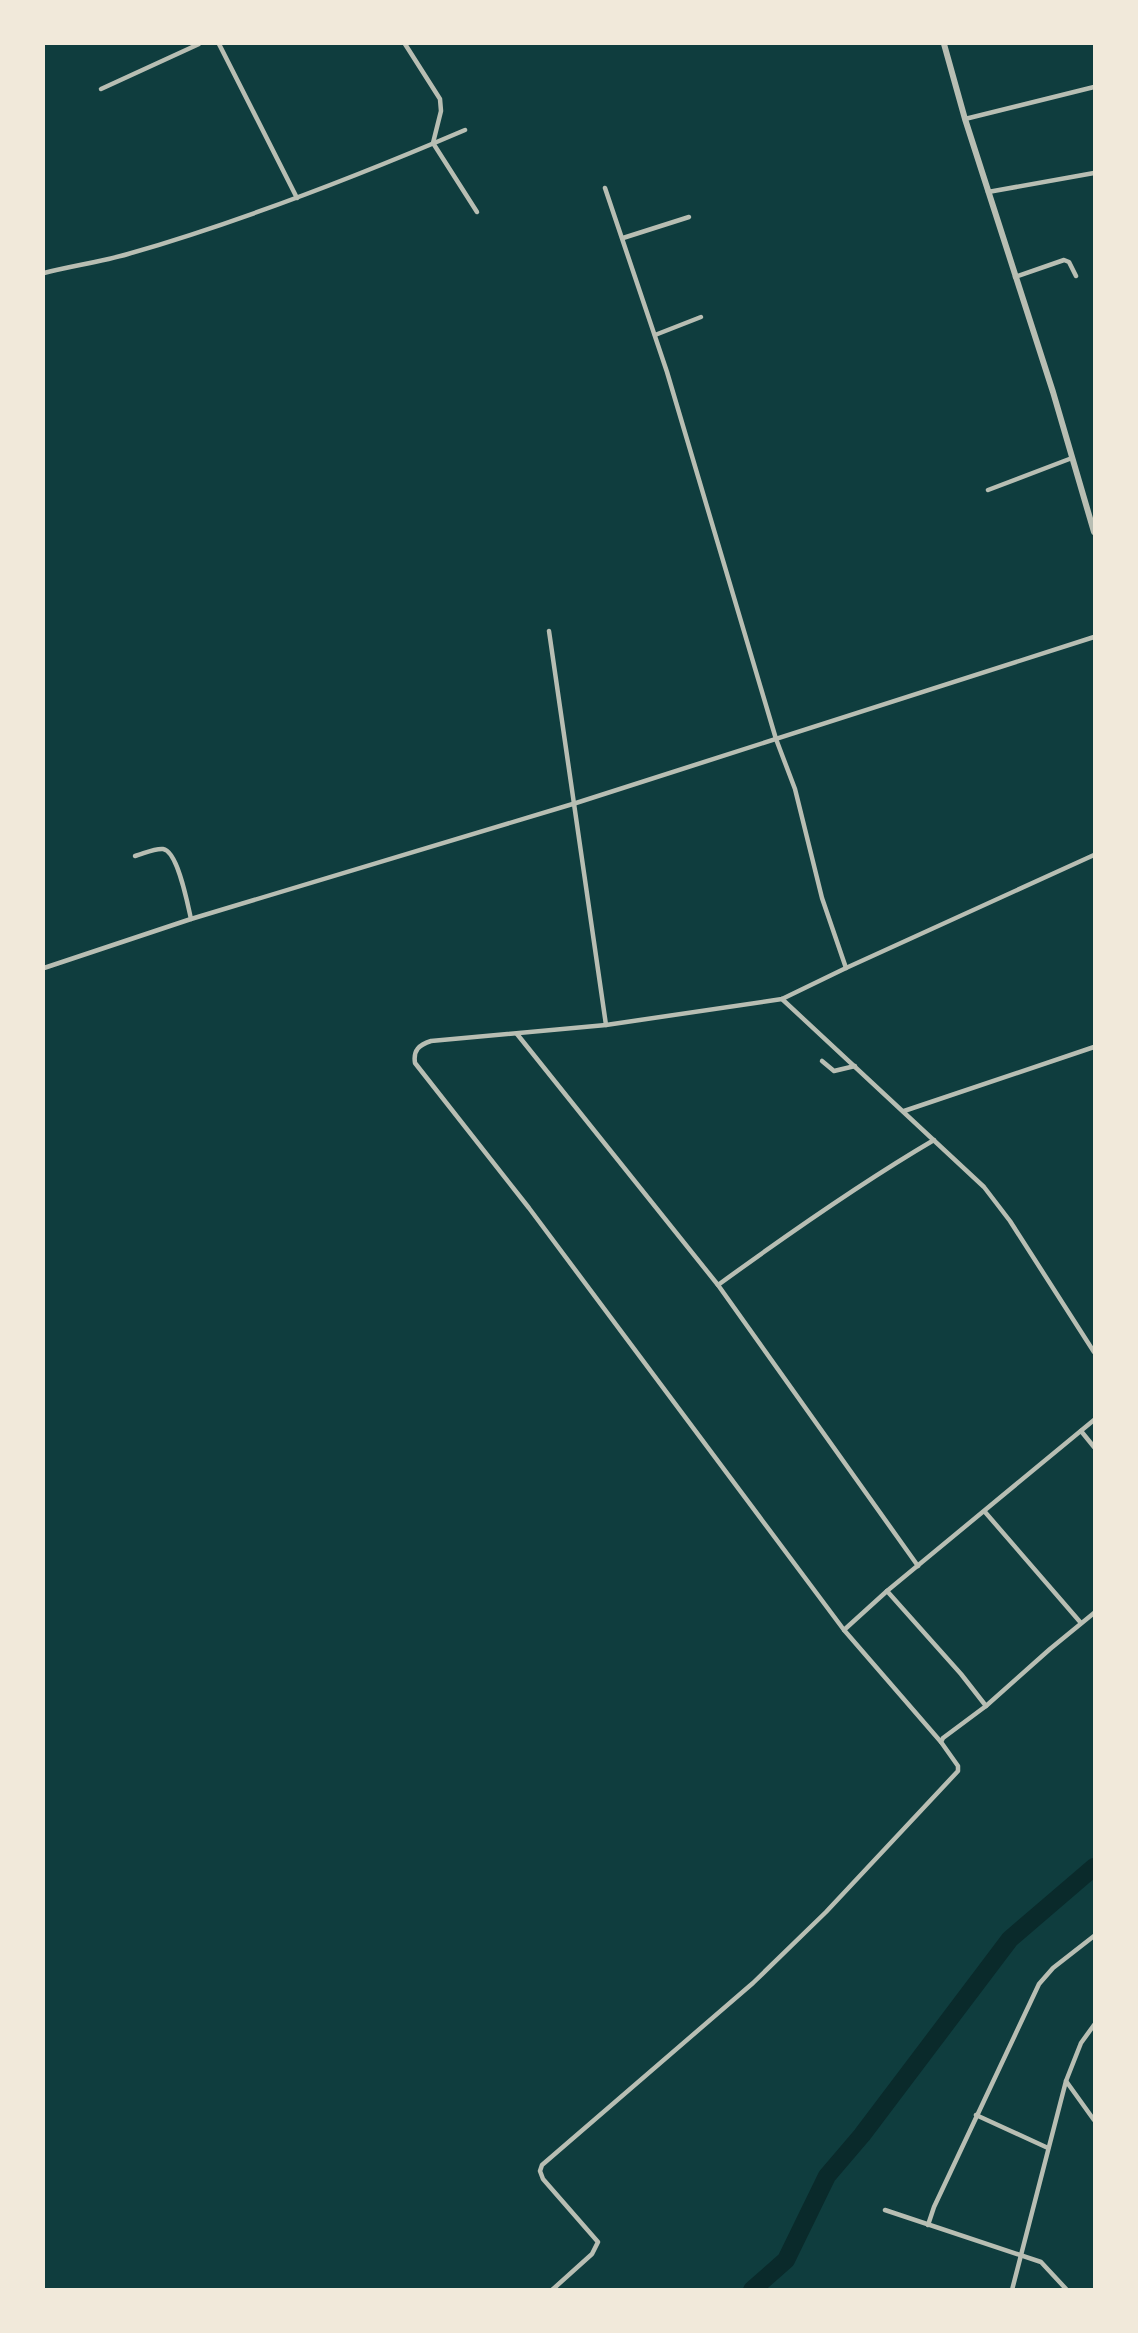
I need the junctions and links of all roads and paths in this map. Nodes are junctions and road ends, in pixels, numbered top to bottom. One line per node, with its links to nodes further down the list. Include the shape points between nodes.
1 (199, 44): 6 (street)
2 (219, 44): 13 (street)
3 (405, 44): 9 (street, via 440,99)
4 (944, 44): 7 (street)
5 (1095, 87): 7 (street)
6 (101, 89)
7 (965, 119): 12 (street)
8 (465, 130): 9 (street)
9 (433, 143): 13 (street); 14 (street)
10 (1095, 173): 12 (street)
11 (605, 188): 16 (street)
12 (988, 192): 19 (street)
13 (297, 198): 17 (street, via 127,255)
14 (477, 212)
15 (689, 217): 16 (street)
16 (623, 238): 21 (street)
17 (44, 273)
18 (1076, 276): 19 (street, via 1064,260)
19 (1014, 277): 22 (street)
20 (702, 317): 21 (street)
21 (655, 335): 28 (street)
22 (1072, 458): 23 (street); 24 (street)
23 (988, 490)
24 (1092, 517): 25 (street)
25 (1095, 532)
26 (549, 631): 29 (street)
27 (1095, 637): 28 (street)
28 (776, 739): 29 (street); 34 (street, via 795,789 822,898)
29 (576, 803): 32 (street); 36 (street)
30 (1095, 855): 34 (street)
31 (135, 856): 32 (street, via 161,849 170,853)
32 (191, 919): 33 (street)
33 (44, 968)
34 (846, 968): 35 (street)
35 (782, 999): 36 (street); 40 (street)
36 (606, 1025): 37 (street)
37 (517, 1034): 43 (street); 53 (street, via 431,1041 414,1051 415,1063 543,1227)
38 (1095, 1047): 41 (street)
39 (822, 1061): 40 (street, via 834,1071)
40 (855, 1066): 41 (street)
41 (904, 1111): 42 (street)
42 (934, 1140): 43 (street, via 787,1235); 44 (street, via 984,1187 1010,1221)
43 (718, 1285): 49 (street)
44 (1095, 1352)
45 (1095, 1420): 46 (street)
46 (1081, 1431): 47 (street); 48 (street)
47 (1095, 1446)
48 (985, 1512): 49 (street); 52 (street)
49 (918, 1566): 50 (street)
50 (887, 1591): 53 (street); 54 (street)
51 (1095, 1613): 52 (street)
52 (1081, 1623): 54 (street)
53 (844, 1630): 55 (street)
54 (986, 1706): 55 (street)
55 (941, 1742): 65 (street, via 958,1769 915,1818 753,1983 542,2165 543,2179 598,2242 592,2254)
56 (1095, 1936): 59 (street, via 1053,1968 1039,1984)
57 (1095, 2025): 58 (street, via 1081,2043)
58 (1066, 2081): 60 (street); 61 (street)
59 (976, 2115): 61 (street); 63 (street)
60 (1095, 2120)
61 (1048, 2148): 64 (street)
62 (885, 2210): 63 (street)
63 (928, 2225): 64 (street)
64 (1022, 2254): 66 (street); 67 (street, via 1041,2262)
65 (552, 2289)
66 (1012, 2289)
67 (1066, 2289)

